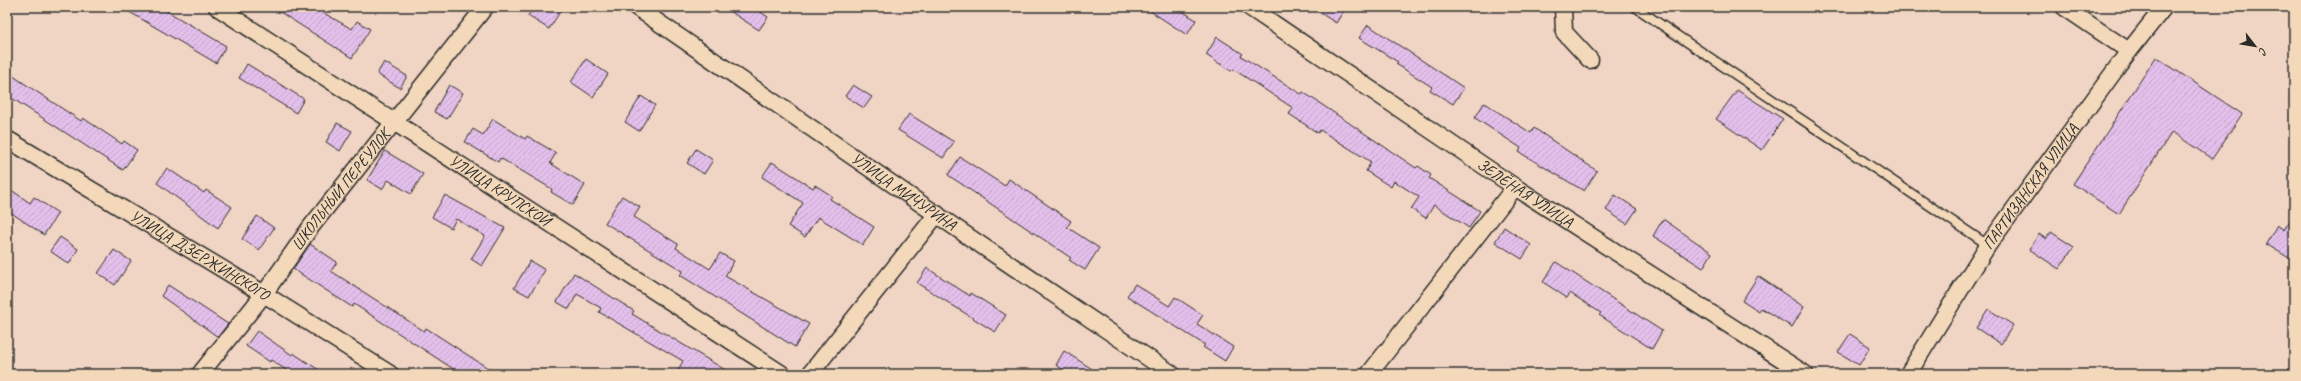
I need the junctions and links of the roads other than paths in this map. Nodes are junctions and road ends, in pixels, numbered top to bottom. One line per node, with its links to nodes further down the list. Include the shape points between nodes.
1 (217, 7): 11 (street, УЛИЦА КРУПСКОЙ)
2 (485, 7): 11 (street, ШКОЛЬНЫЙ ПЕРЕУЛОК)
3 (636, 7): 14 (street, УЛИЦА МИЧУРИНА)
4 (1249, 7): 13 (street, ЗЕЛЁНАЯ УЛИЦА)
5 (1563, 7): 10 (street, via 1564,32)
6 (1635, 7): 15 (lane)
7 (2064, 7): 9 (street)
8 (2164, 7): 9 (street, ПАРТИЗАНСКАЯ УЛИЦА)
9 (2129, 51): 15 (street, ПАРТИЗАНСКАЯ УЛИЦА)
10 (1590, 60)
11 (394, 122): 16 (street, ШКОЛЬНЫЙ ПЕРЕУЛОК, via 310,228); 19 (street, УЛИЦА КРУПСКОЙ)
12 (7, 139): 16 (street, УЛИЦА ДЗЕРЖИНСКОГО)
13 (1515, 187): 22 (street); 23 (street, ЗЕЛЁНАЯ УЛИЦА)
14 (937, 214): 20 (street); 21 (street, УЛИЦА МИЧУРИНА)
15 (1988, 245): 24 (street, ПАРТИЗАНСКАЯ УЛИЦА)
16 (264, 294): 17 (street, ШКОЛЬНЫЙ ПЕРЕУЛОК); 18 (street, УЛИЦА ДЗЕРЖИНСКОГО)
17 (200, 374)
18 (390, 374)
19 (782, 374)
20 (810, 374)
21 (1172, 374)
22 (1368, 374)
23 (1804, 374)
24 (1908, 374)

